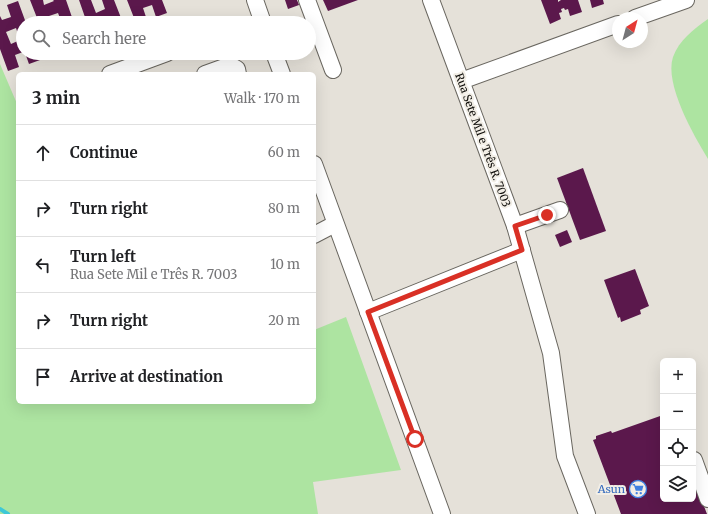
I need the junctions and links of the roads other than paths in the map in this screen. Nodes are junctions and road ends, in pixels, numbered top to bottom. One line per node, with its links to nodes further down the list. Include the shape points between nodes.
1 (255, 0): 6 (street)
2 (307, 0): 7 (street)
3 (431, 0): 17 (street, Rua Sete Mil e Três R. 7003)
4 (686, 0): 5 (street)
5 (648, 14)
6 (257, 16)
7 (313, 16)
8 (316, 24): 12 (street)
9 (612, 26): 17 (street)
10 (148, 60): 13 (street)
11 (277, 60): 16 (street)
12 (333, 70)
13 (115, 72)
14 (211, 72): 15 (street, via 230,65)
15 (238, 72)
16 (281, 72)
17 (461, 80): 21 (street, Rua Sete Mil e Três R. 7003)
18 (316, 170): 20 (street)
19 (560, 210): 21 (street)
20 (335, 224): 22 (street); 24 (street)
21 (515, 226): 23 (street, Rua Sete Mil e Três R. 7003)
22 (316, 234)
23 (522, 250): 24 (street); 28 (street, Rua Sete Mil e Três R. 7003, via 551,353 565,456)
24 (368, 312): 27 (street)
25 (696, 466): 26 (street)
26 (708, 499)
27 (442, 514)
28 (587, 514)

